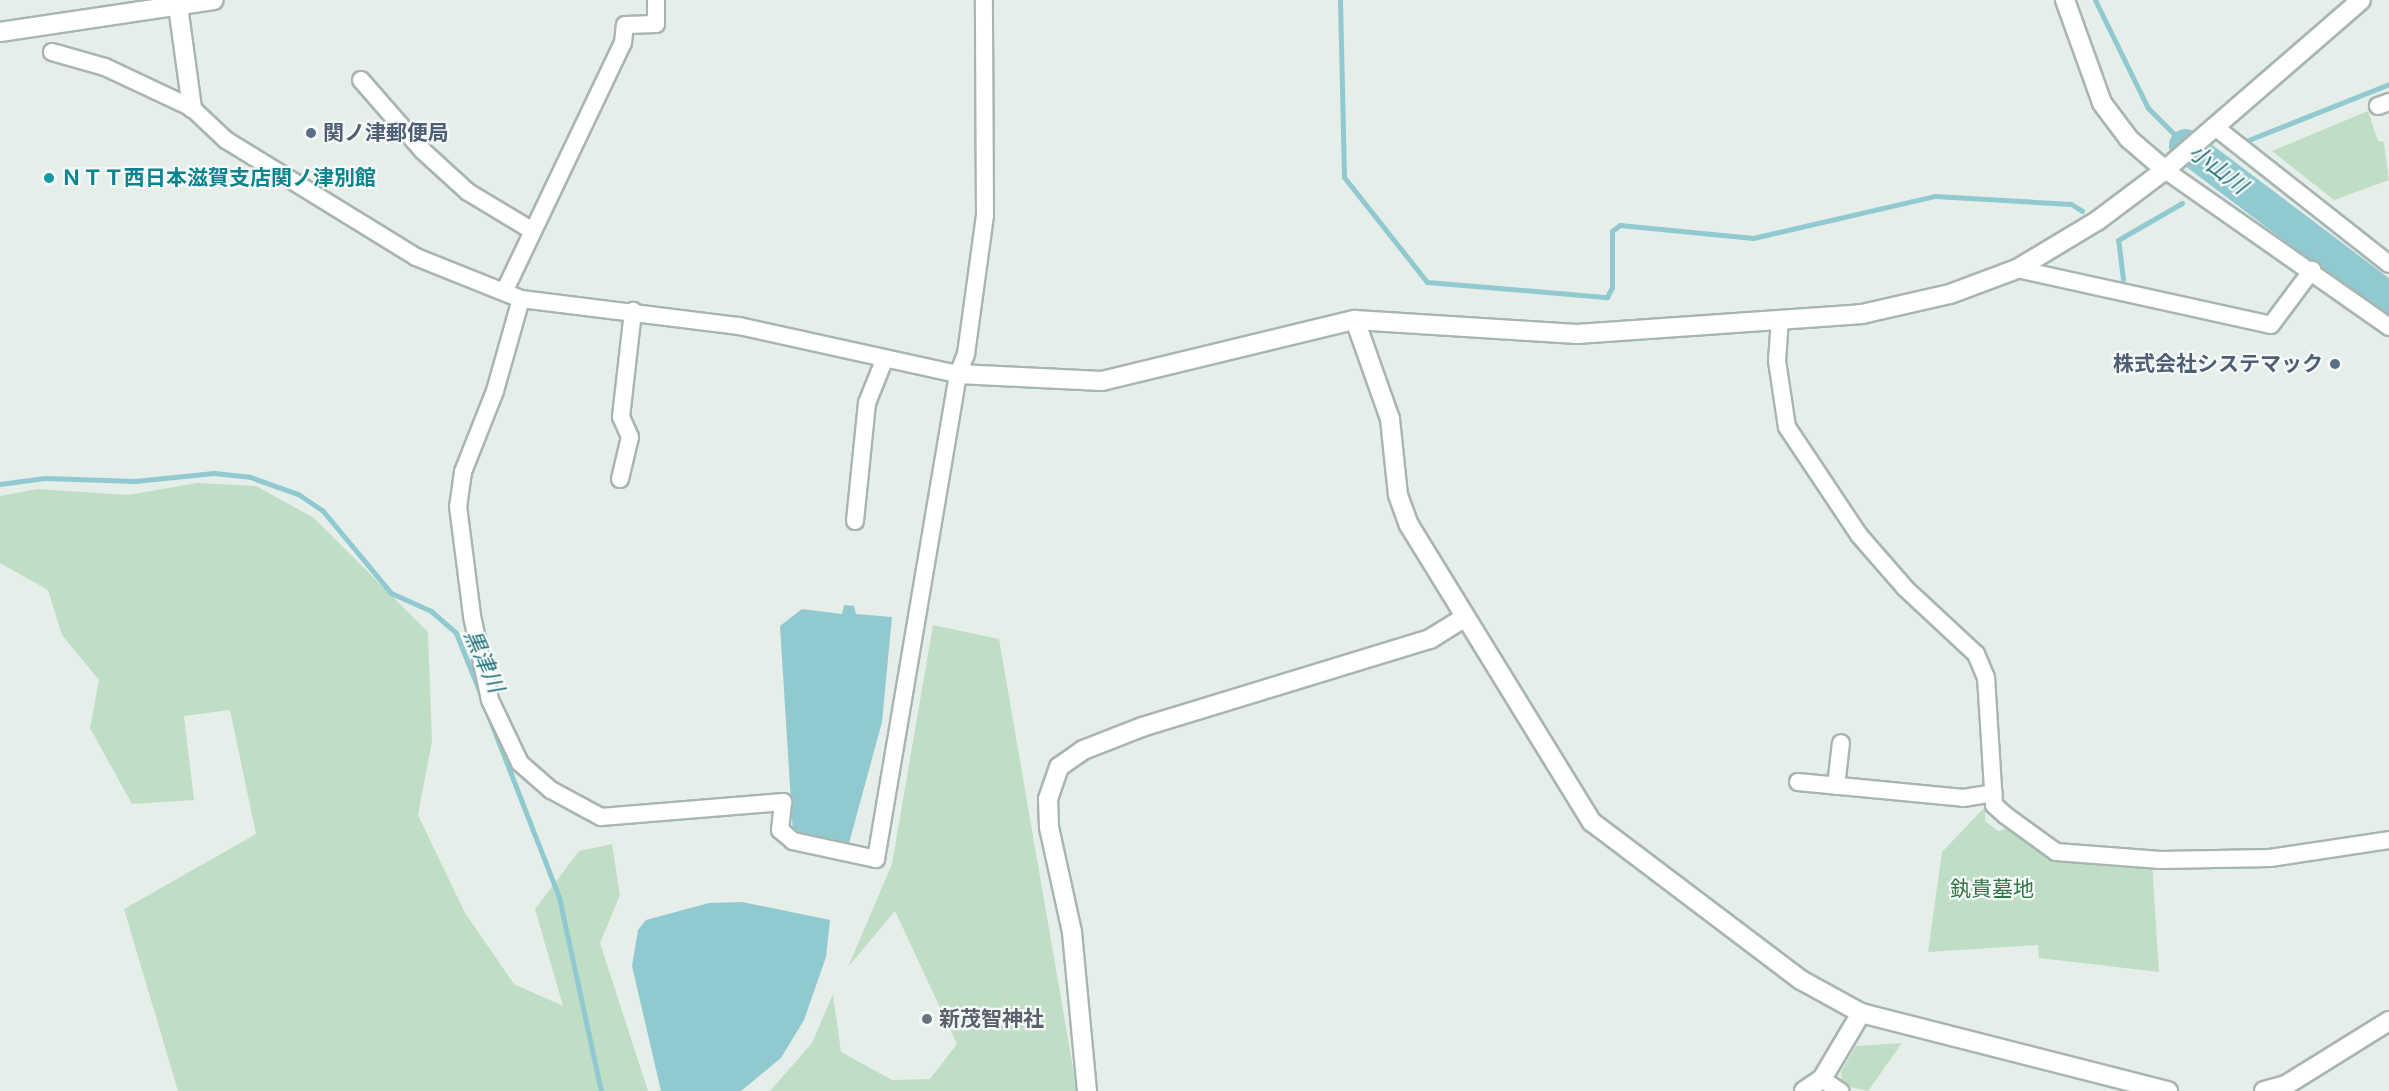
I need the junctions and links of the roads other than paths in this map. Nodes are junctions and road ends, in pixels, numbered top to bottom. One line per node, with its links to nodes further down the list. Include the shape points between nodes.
1 (214, 0): 6 (street)
2 (656, 0): 13 (street, via 656,24 625,25 623,43)
3 (984, 0): 24 (street, via 986,215 966,354)
4 (2065, 0): 12 (street, via 2102,103 2129,139)
5 (2361, 0): 11 (street)
6 (178, 6): 7 (street); 10 (street)
7 (0, 32)
8 (52, 52): 10 (street, via 105,67)
9 (360, 80): 13 (street, via 423,151 468,192)
10 (192, 108): 17 (street, via 206,125 316,199 416,257)
11 (2212, 130): 12 (street); 14 (street)
12 (2165, 170): 15 (street, via 2097,221); 16 (street)
13 (531, 230): 17 (street)
14 (2388, 262)
15 (2017, 269): 16 (street, via 2271,325); 21 (street, via 1950,294 1862,314)
16 (2312, 270): 22 (street)
17 (504, 292): 18 (street)
18 (520, 299): 19 (street); 24 (street, via 495,391 463,472 458,506 472,616 490,700 520,763 551,790 601,817 783,802 780,830 793,841 876,859)
19 (633, 311): 23 (street, via 740,326); 25 (street, via 621,417 630,437)
20 (1354, 320): 21 (street, via 1577,334); 24 (street, via 1102,381); 27 (street, via 1390,419 1398,495 1409,525)
21 (1780, 320): 31 (street, via 1777,361 1787,427 1858,535 1905,588 1976,654 1986,677)
22 (2389, 327)
23 (885, 358): 24 (street); 26 (street, via 867,403)
24 (958, 374)
25 (620, 479)
26 (855, 521)
27 (1464, 618): 33 (street, via 1592,822 1801,980); 36 (street, via 1430,639 1142,727 1083,750 1059,767 1048,799 1049,827 1072,932)
28 (1841, 743): 30 (street)
29 (1798, 782): 30 (street)
30 (1836, 786): 31 (street, via 1963,798)
31 (1994, 793): 32 (street, via 1994,805 2056,852 2161,860 2270,858)
32 (2389, 840)
33 (1861, 1013): 35 (street); 39 (street)
34 (2389, 1021): 40 (street, via 2286,1085)
35 (1822, 1079): 37 (street); 38 (street)
36 (1087, 1091)
37 (1804, 1091)
38 (1840, 1091)
39 (2168, 1091)
40 (2264, 1091)

